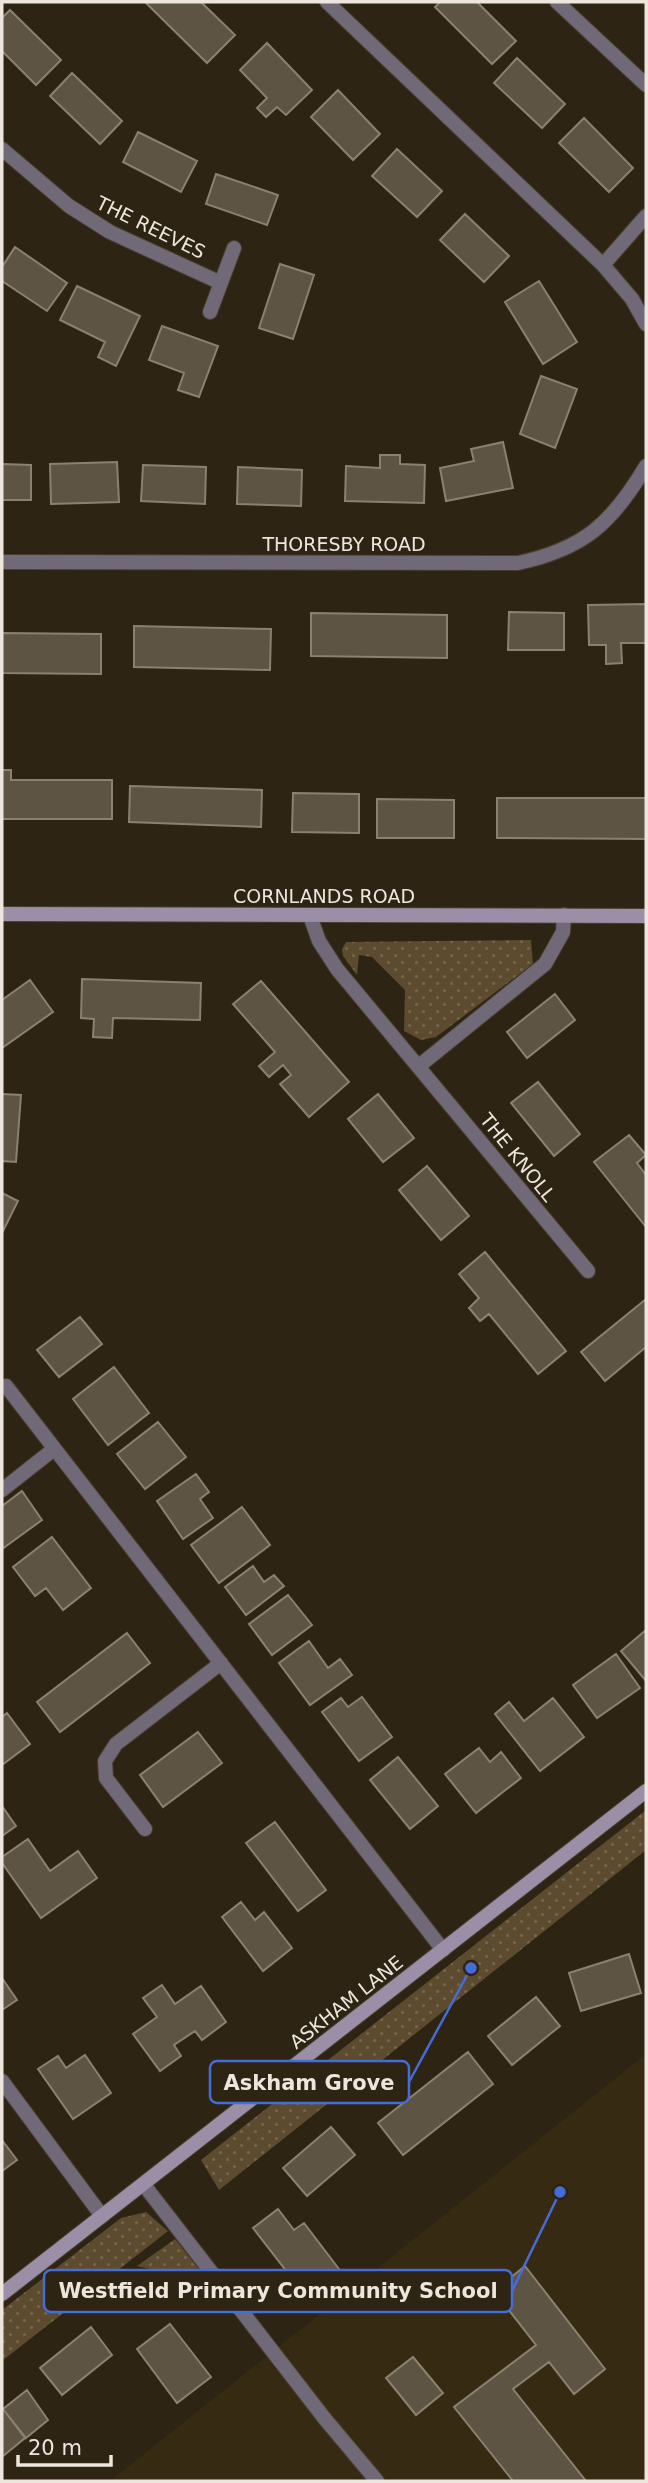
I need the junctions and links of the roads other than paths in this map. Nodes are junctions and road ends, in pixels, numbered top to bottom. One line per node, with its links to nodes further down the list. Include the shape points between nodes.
1 (327, 2): 7 (street)
2 (557, 2): 3 (street)
3 (646, 85)
4 (2, 149): 8 (street, THE REEVES, via 69,206 110,232)
5 (646, 216): 7 (street)
6 (234, 248): 8 (street, THE REEVES)
7 (603, 265): 10 (street)
8 (221, 283): 9 (street, THE REEVES)
9 (210, 312)
10 (646, 324)
11 (646, 466): 12 (street, THORESBY ROAD, via 609,520 581,542 518,563)
12 (2, 562)
13 (2, 914): 15 (street, CORNLANDS ROAD)
14 (564, 915): 15 (street, CORNLANDS ROAD); 16 (street, CORNLANDS ROAD); 17 (street, via 562,932 545,964)
15 (310, 916): 17 (street, THE KNOLL, via 337,969)
16 (646, 916)
17 (419, 1066): 18 (street, THE KNOLL)
18 (588, 1271)
19 (6, 1386): 20 (street)
20 (54, 1450): 21 (street); 22 (street)
21 (2, 1490)
22 (221, 1663): 24 (street, via 116,1744 105,1761 106,1778); 25 (street)
23 (646, 1791): 25 (street, ASKHAM LANE)
24 (145, 1829)
25 (443, 1950): 27 (street, ASKHAM LANE)
26 (2, 2081): 28 (street)
27 (144, 2185): 28 (street, ASKHAM LANE); 30 (street)
28 (102, 2216): 29 (street, ASKHAM LANE)
29 (2, 2294)
30 (377, 2481)

